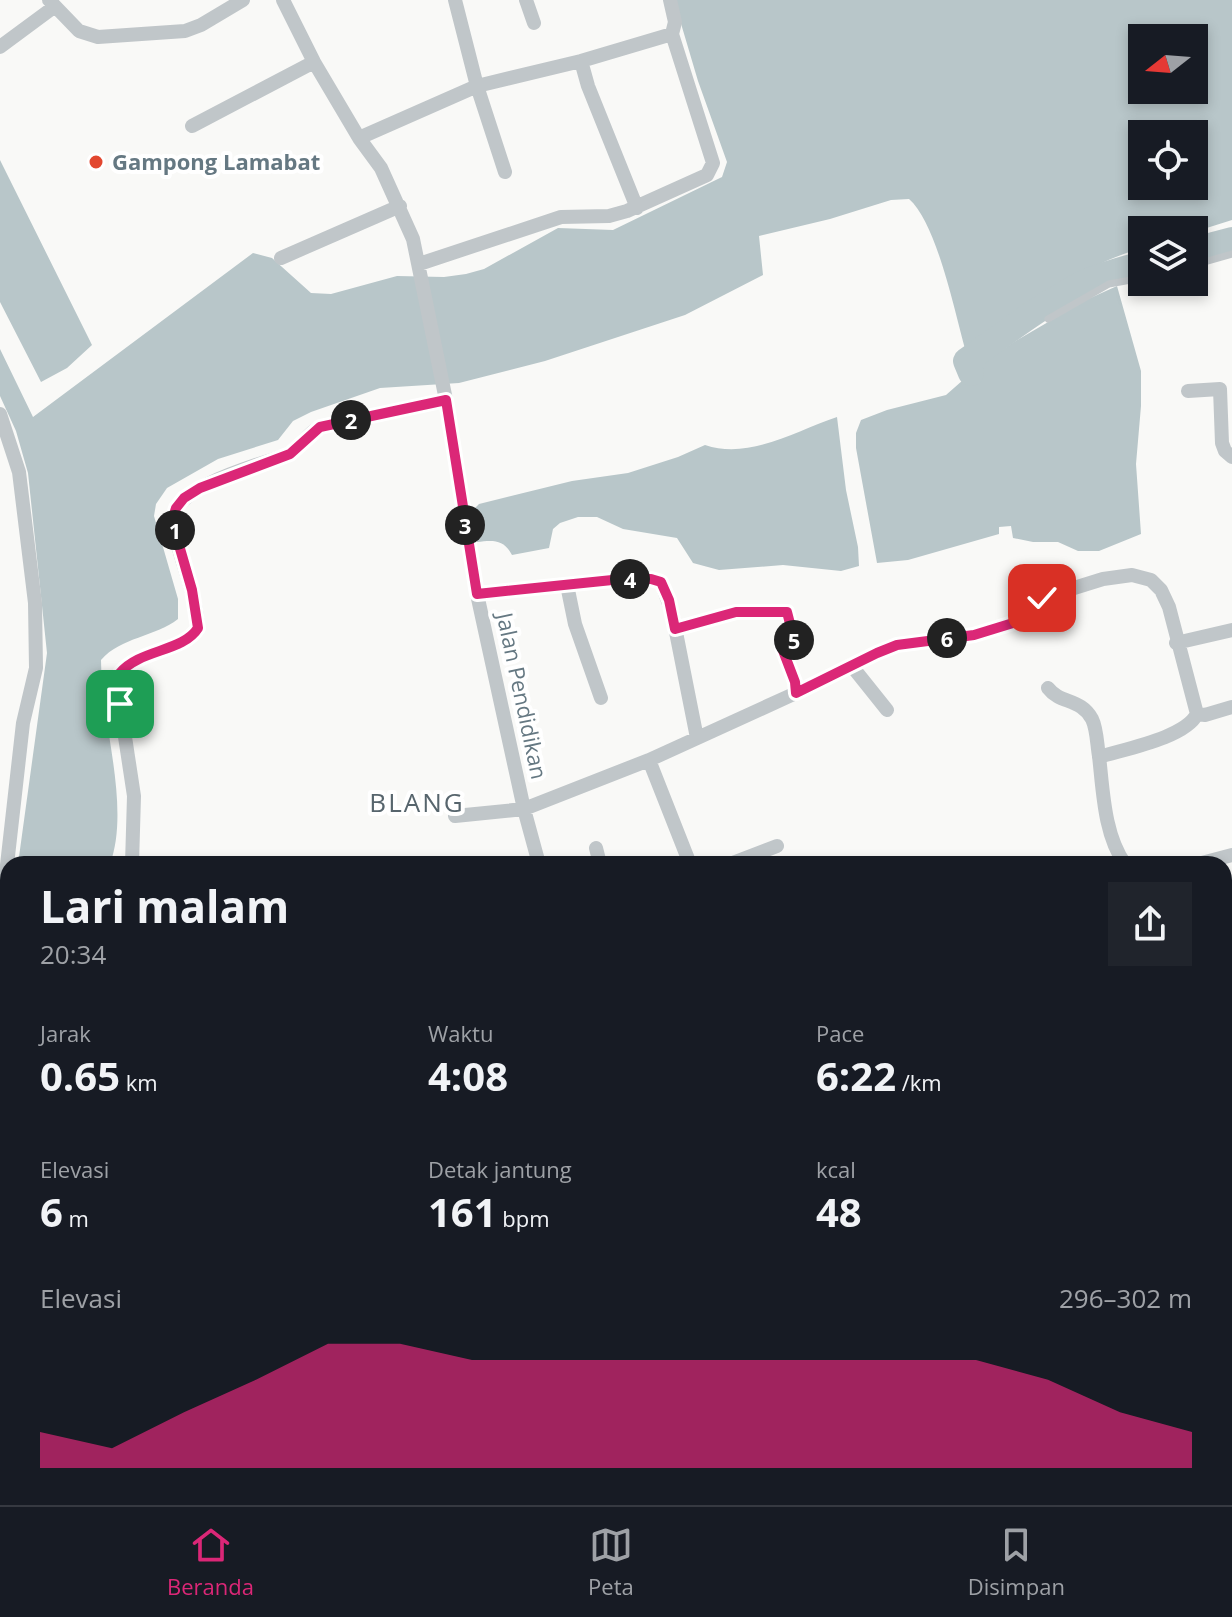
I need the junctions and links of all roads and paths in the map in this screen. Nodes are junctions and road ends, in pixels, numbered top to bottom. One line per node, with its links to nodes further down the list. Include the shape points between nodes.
1 (243, 0): 6 (street, via 185,31 98,37 79,31)
2 (283, 0): 11 (street, Jalan Pendidikan)
3 (455, 0): 12 (street)
4 (526, 0): 7 (street)
5 (670, 0): 8 (street)
6 (51, 3): 9 (street)
7 (534, 23)
8 (672, 34): 10 (street); 17 (street, via 713,163 707,175)
9 (0, 47)
10 (581, 61): 12 (street); 17 (street)
11 (314, 62): 13 (street); 14 (street, Jalan Pendidikan)
12 (477, 86): 14 (street); 15 (street)
13 (192, 126)
14 (359, 138): 16 (street, Jalan Pendidikan)
15 (505, 172)
16 (400, 206): 19 (street); 21 (street, Jalan Pendidikan)
17 (637, 208): 21 (street, via 609,216 561,217)
18 (1232, 254): 20 (lane)
19 (281, 258)
20 (1208, 261)
21 (420, 266): 26 (street, Jalan Pendidikan)
22 (1128, 281): 23 (lane, via 1109,284)
23 (1048, 319)
24 (1226, 388): 25 (street); 28 (street, via 1222,443)
25 (1188, 391)
26 (446, 396): 30 (street, Jalan Pendidikan); 49 (street, via 320,427 290,454 200,488 176,508 172,521 198,628 188,639 140,657 120,673 134,796)
27 (0, 414): 48 (street, via 19,472 35,603 36,668 23,723)
28 (1232, 457)
29 (567, 585): 30 (street); 31 (street, via 622,579 661,582); 37 (street)
30 (477, 594): 44 (street, Jalan Pendidikan)
31 (675, 629): 36 (street, via 736,612 787,612 794,639 782,648); 41 (street)
32 (1232, 630): 33 (street)
33 (1176, 643): 34 (street, via 1161,590 1151,580 1132,575 1042,598 1013,623 974,635 897,645); 40 (street)
34 (851, 665): 36 (street); 39 (street)
35 (1048, 688): 42 (street, via 1081,706 1093,720)
36 (796, 693): 41 (street)
37 (601, 698)
38 (1232, 707): 40 (street)
39 (887, 710)
40 (1197, 714): 42 (street, via 1174,733)
41 (697, 738): 43 (street)
42 (1099, 757): 54 (street)
43 (649, 760): 44 (street); 52 (street)
44 (524, 809): 45 (street); 50 (street, Jalan Pendidikan)
45 (455, 816)
46 (777, 846): 53 (street)
47 (596, 848): 51 (street)
48 (8, 856)
49 (132, 856)
50 (537, 856)
51 (598, 856)
52 (687, 856)
53 (751, 856)
54 (1120, 856)

